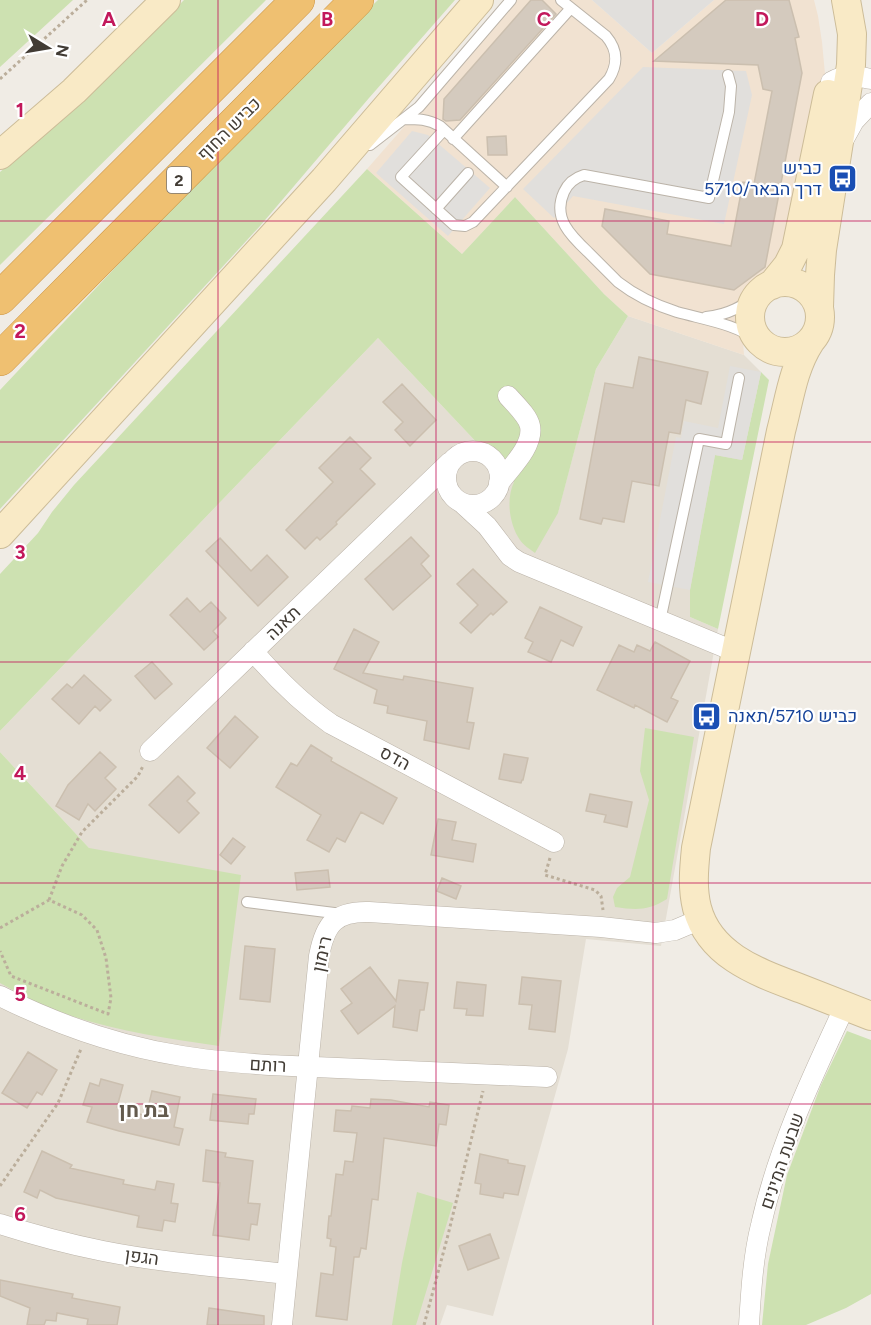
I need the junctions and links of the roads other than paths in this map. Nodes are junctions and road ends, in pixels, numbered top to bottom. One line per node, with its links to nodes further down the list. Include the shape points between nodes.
1 (166, 0): 17 (main road, via 74,91)
2 (298, 0): 23 (highway, 2)
3 (357, 0): 28 (highway, כביש החוף / 2)
4 (478, 0): 19 (main road)
5 (511, 0): 13 (lane)
6 (561, 0): 9 (lane)
7 (826, 0): 11 (main road, via 833,41)
8 (846, 0): 11 (main road, via 852,34)
9 (571, 8): 15 (lane); 20 (lane, via 611,42 616,55 613,71)
10 (728, 75): 25 (lane, via 729,112 709,198 584,175 565,189 560,207 565,227 618,282 655,304)
11 (850, 79): 16 (main road); 22 (main road, via 796,249 788,265)
12 (871, 103): 16 (street, via 847,131)
13 (404, 118): 14 (lane, via 432,121); 19 (lane)
14 (444, 130): 15 (lane); 21 (lane, via 401,177)
15 (453, 138): 20 (lane)
16 (838, 152): 24 (main road, via 822,250)
17 (0, 155)
18 (468, 172): 21 (lane)
19 (324, 180): 36 (main road)
20 (507, 187): 21 (lane, via 465,226 454,225)
21 (436, 209)
22 (766, 288): 24 (main road, via 785,282 799,284 815,297); 25 (lane, via 736,309); 27 (main road, via 753,304 750,318 753,331)
23 (0, 298)
24 (819, 307): 26 (main road, via 820,324)
25 (702, 317): 27 (lane, via 738,329)
26 (810, 342): 27 (main road, via 793,352); 31 (main road, via 799,364)
27 (765, 346): 31 (main road, via 777,367 781,387)
28 (0, 359)
29 (739, 378): 38 (lane, via 726,444 699,439)
30 (508, 396): 33 (street, via 526,418 530,435 527,447)
31 (781, 431): 40 (main road)
32 (450, 462): 33 (street, via 462,453 483,453 498,467); 34 (street, תאנה); 35 (street, via 446,472 448,488)
33 (498, 485): 35 (street, via 492,497 483,502 473,505); 37 (street, via 494,518)
34 (415, 496): 35 (street, via 433,492); 39 (street, תאנה)
35 (458, 500): 37 (street)
36 (0, 534)
37 (501, 543): 38 (street, via 519,562)
38 (660, 621): 40 (street)
39 (254, 651): 41 (street, תאנה); 42 (street, הדס, via 304,705 331,724)
40 (736, 652): 45 (main road, via 696,848 694,890)
41 (150, 751)
42 (554, 842)
43 (247, 902): 44 (lane)
44 (343, 915): 45 (street, רימון, via 369,912 656,933 675,930); 49 (street, רימון, via 330,924 321,943)
45 (701, 918): 47 (main road, via 713,939 742,964)
46 (0, 996): 49 (street, רותם, via 87,1033 143,1049 225,1062)
47 (845, 1006): 48 (main road); 54 (street, שבעת המינים, via 797,1113 770,1188 754,1264)
48 (871, 1016)
49 (308, 1067): 50 (street, רותם); 52 (street, רימון)
50 (547, 1077)
51 (0, 1224): 52 (street, הגפן, via 105,1252)
52 (287, 1274): 53 (street, רימון)
53 (282, 1325)
54 (749, 1325)

